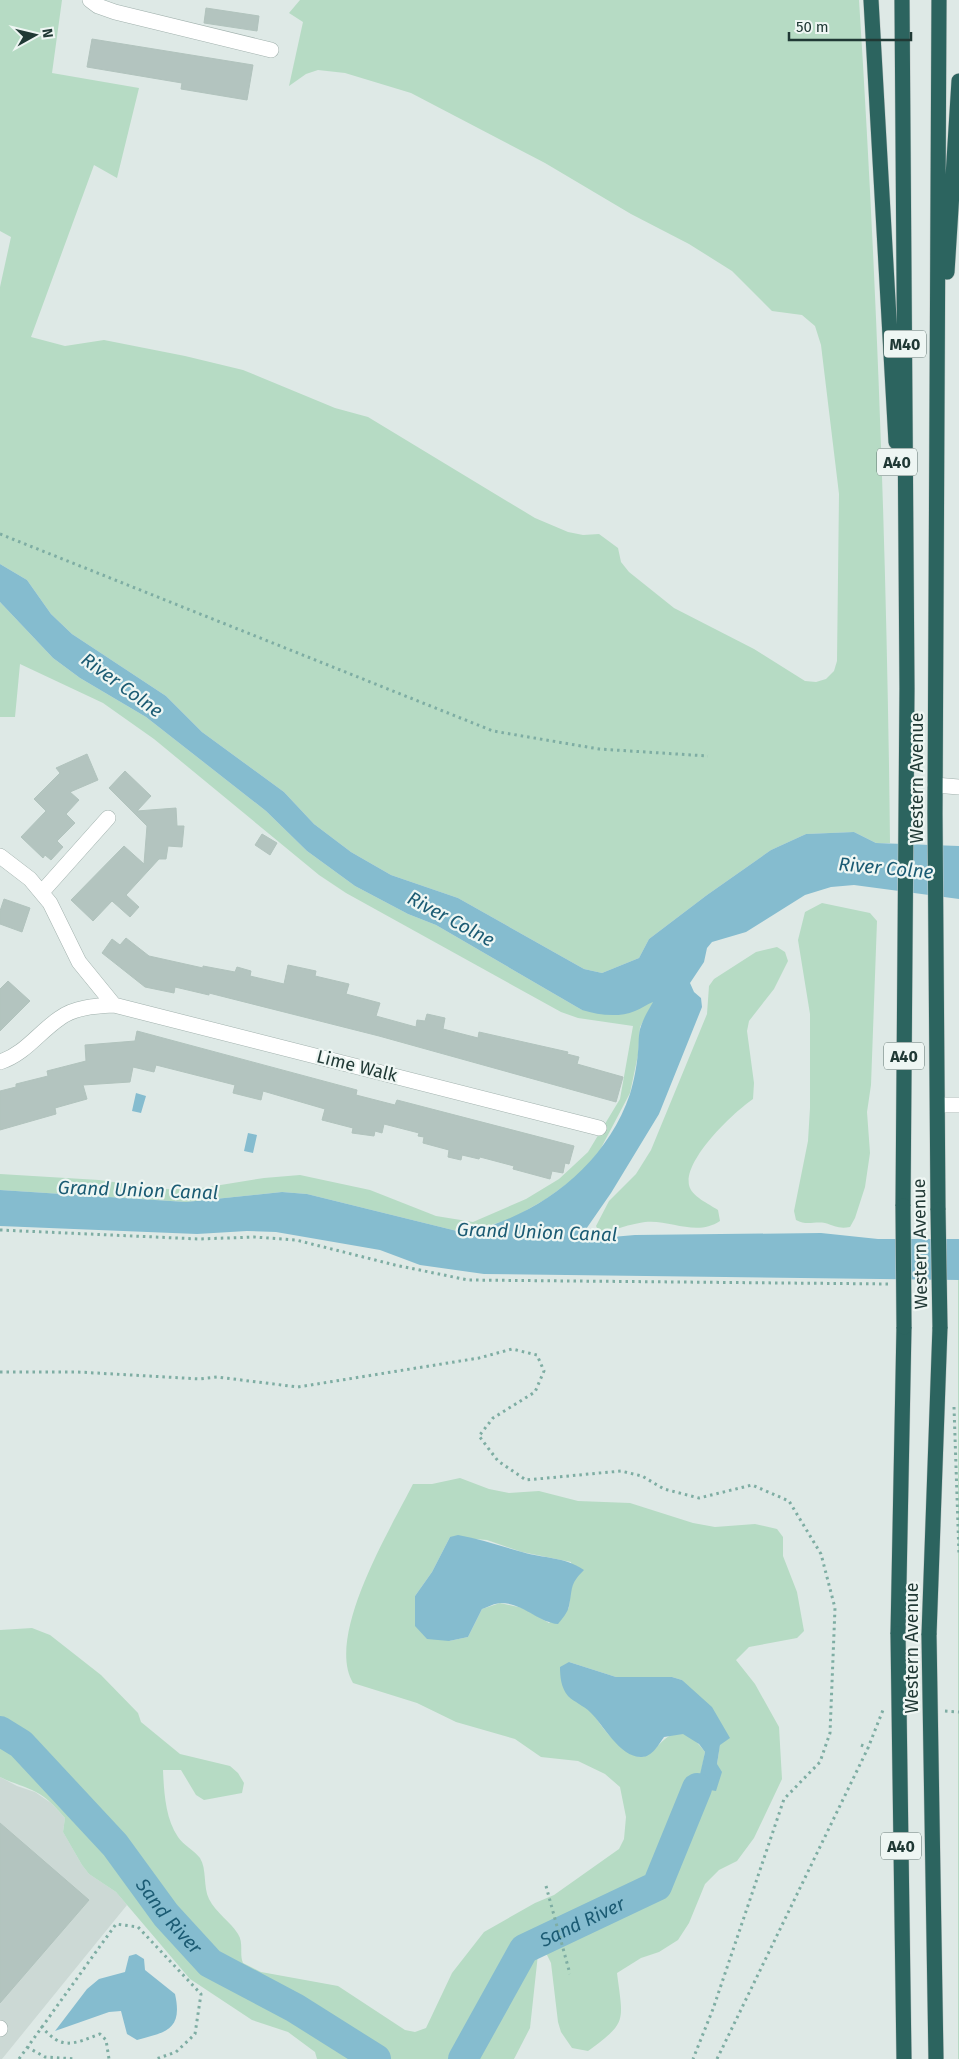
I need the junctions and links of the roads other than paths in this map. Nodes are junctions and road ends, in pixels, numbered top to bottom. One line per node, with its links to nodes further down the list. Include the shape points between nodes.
1 (90, 0): 5 (street, via 115,12)
2 (871, 0): 8 (highway, A40)
3 (902, 0): 8 (highway, M40)
4 (938, 0): 7 (highway, M40)
5 (271, 50)
6 (959, 81): 7 (highway)
7 (938, 428): 9 (highway, Western Avenue / A40)
8 (907, 688): 19 (highway, Western Avenue / A40, bridge, via 904,1328 898,1634)
9 (935, 785): 10 (street); 16 (highway, Western Avenue / A40)
10 (959, 787)
11 (108, 818): 13 (street)
12 (0, 856): 13 (street)
13 (42, 892): 14 (street, via 58,916 79,962)
14 (114, 1005): 15 (street, Lime Walk, via 94,1006 67,1014 13,1057); 18 (street, Lime Walk)
15 (0, 1062)
16 (938, 1105): 17 (street); 20 (highway, Western Avenue / A40, bridge, via 940,1327 929,1635)
17 (959, 1105)
18 (600, 1128)
19 (904, 2059)
20 (936, 2059)

